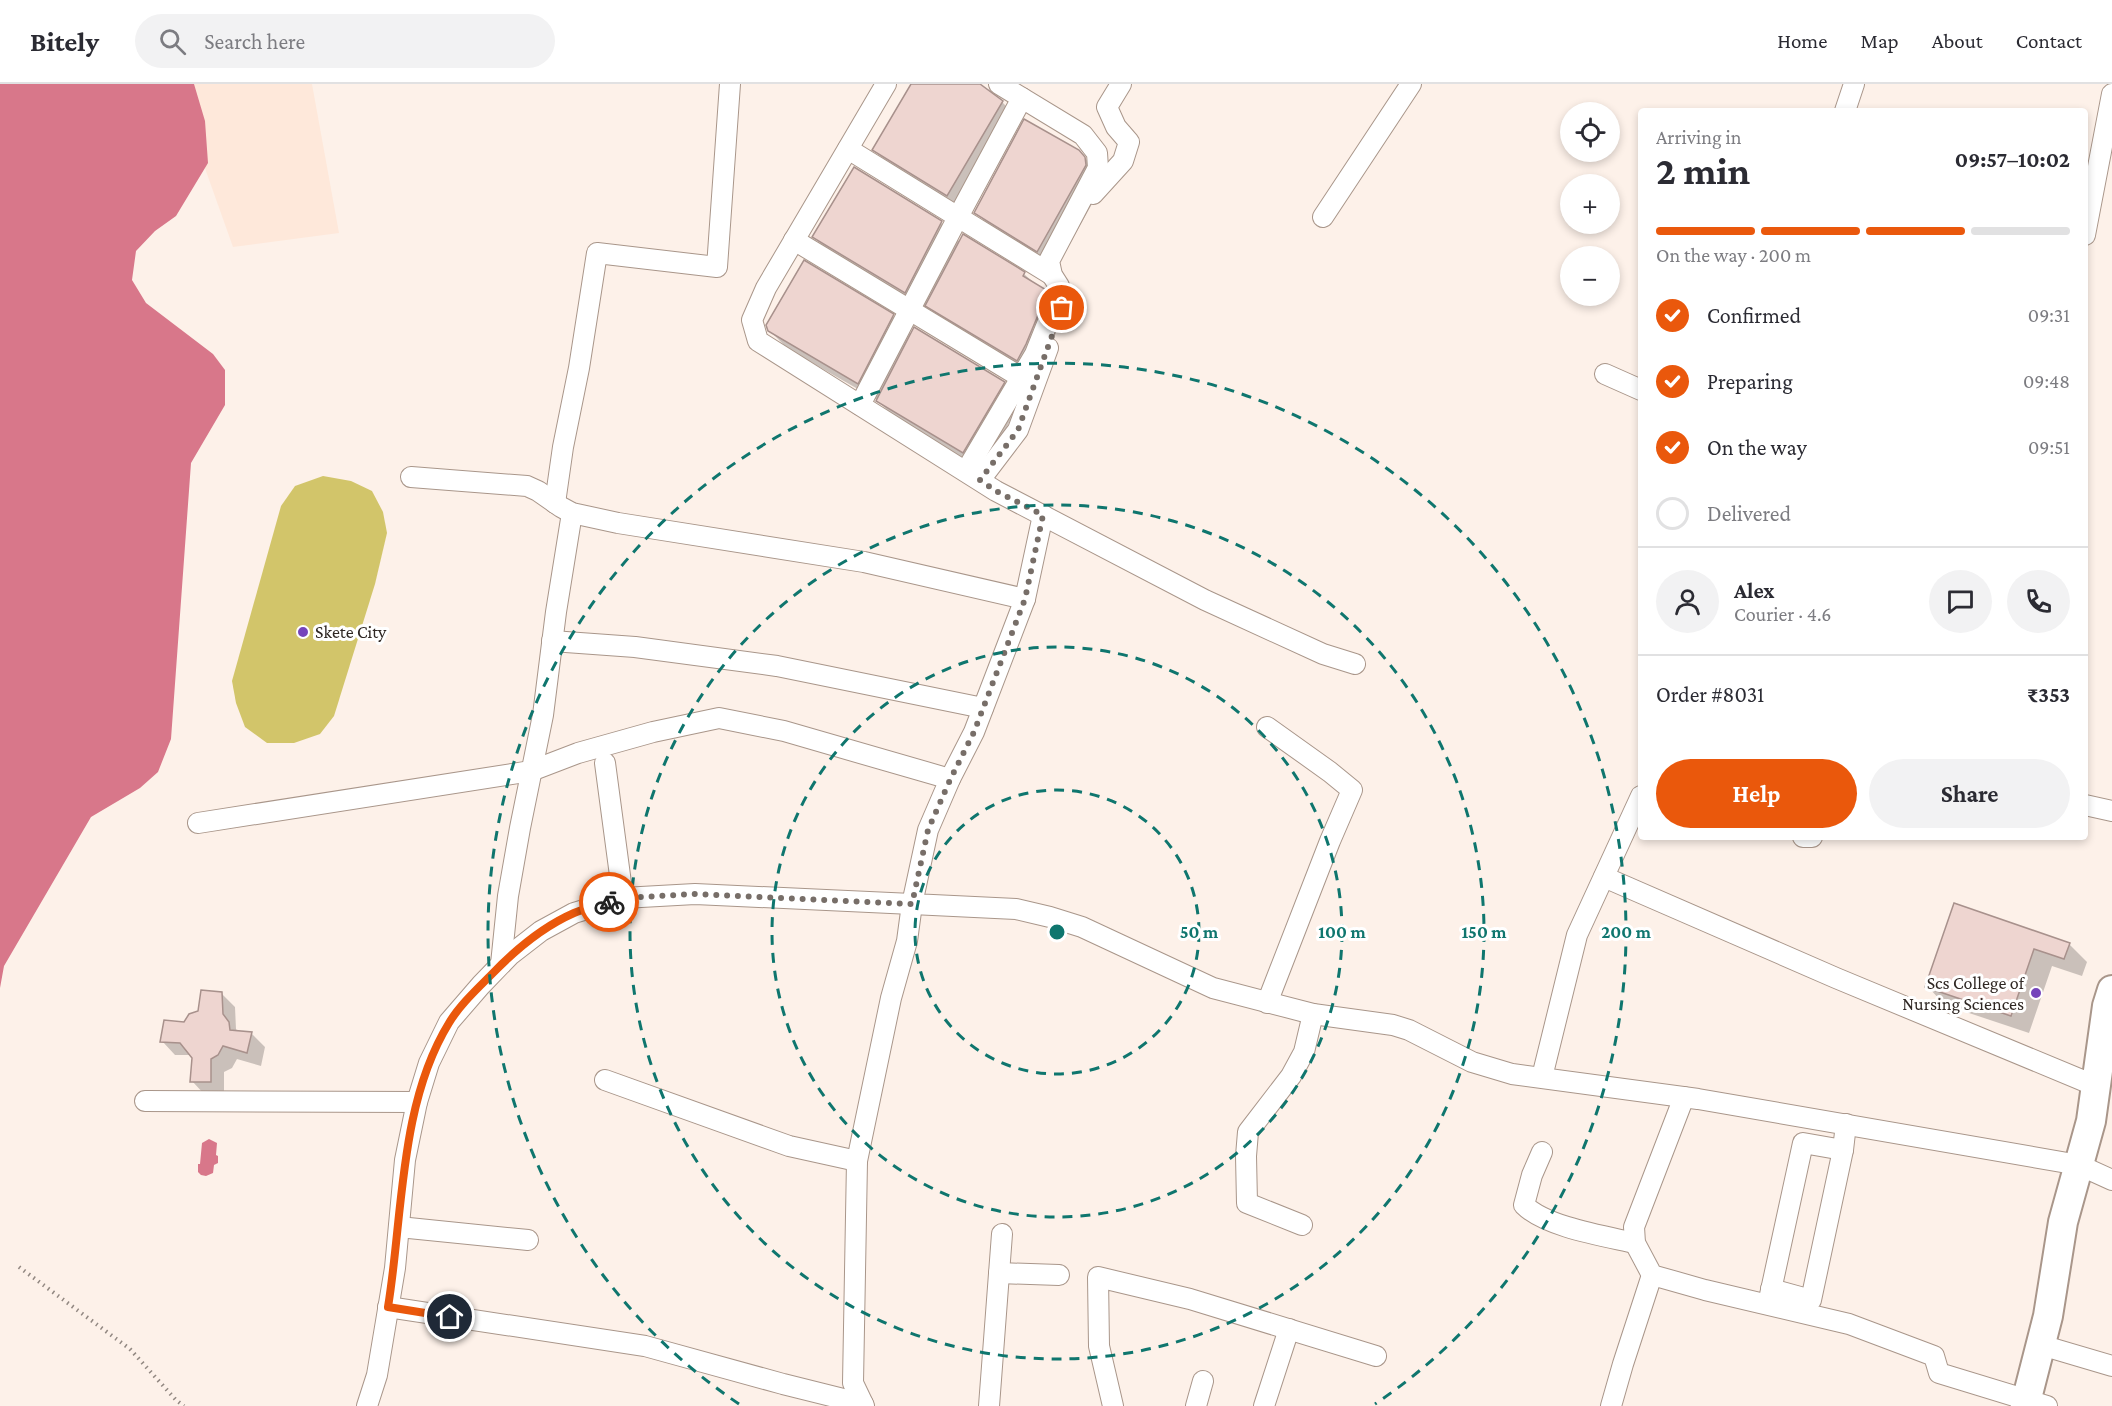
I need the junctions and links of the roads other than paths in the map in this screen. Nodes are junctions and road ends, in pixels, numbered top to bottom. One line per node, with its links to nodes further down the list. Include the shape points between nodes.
1 (730, 84): 23 (street, via 717,267 597,253 563,447)
2 (886, 84): 10 (street)
3 (999, 84): 8 (street)
4 (1122, 84): 21 (street, via 1107,107 1128,142 1123,161 1096,190 1068,230 1062,308 1018,430)
5 (1411, 84): 12 (street)
6 (1854, 84): 9 (street)
7 (2112, 94): 13 (street)
8 (1022, 98): 11 (street); 15 (street, via 1083,135 1097,153 1098,168 1049,261)
9 (1846, 108)
10 (848, 149): 11 (street); 14 (street)
11 (958, 217): 15 (street); 16 (street)
12 (1323, 217)
13 (2088, 219)
14 (794, 240): 16 (street); 20 (street, via 752,320 758,341)
15 (1052, 275): 18 (street, via 1060,292)
16 (910, 312): 18 (street); 20 (street)
17 (1605, 374): 19 (street)
18 (1022, 378): 21 (street)
19 (1638, 389)
20 (860, 405): 21 (street)
21 (973, 476): 24 (street)
22 (411, 477): 23 (street, via 527,486)
23 (564, 508): 25 (street, via 618,523 864,562); 26 (street)
24 (1043, 515): 25 (street); 27 (street, via 1205,600 1323,654)
25 (1025, 599): 28 (street)
26 (552, 641): 28 (street, via 635,647 777,666); 31 (street)
27 (1355, 664)
28 (983, 708): 32 (street)
29 (1267, 728): 42 (street, via 1352,790)
30 (605, 763): 38 (street)
31 (531, 771): 32 (street, via 578,753 719,718 784,731); 36 (street); 40 (street, via 508,896)
32 (950, 780): 39 (street, via 928,830)
33 (1638, 803): 37 (street)
34 (2088, 806): 35 (street)
35 (2112, 811)
36 (198, 823)
37 (1604, 877): 44 (street, via 1577,935); 46 (street)
38 (623, 898): 39 (street, via 695,894); 40 (street, via 574,913 541,931)
39 (912, 904): 42 (street, via 1004,908 1050,916 1213,988); 53 (street)
40 (501, 964): 49 (street, via 449,1022 429,1063)
41 (2112, 990): 46 (street)
42 (1267, 1003): 43 (street)
43 (1313, 1014): 44 (street, via 1393,1025 1472,1062 1512,1074); 56 (street, via 1304,1052 1291,1076 1248,1132 1246,1156 1247,1203)
44 (1542, 1077): 47 (street)
45 (605, 1080): 53 (street, via 789,1146)
46 (2096, 1086): 54 (street)
47 (1684, 1097): 50 (street); 60 (street, via 1634,1227)
48 (145, 1101): 49 (street)
49 (417, 1102): 57 (street, via 405,1160)
50 (1846, 1124): 51 (street); 54 (street)
51 (1842, 1150): 64 (street, via 1811,1300); 64 (street, via 1803,1143)
52 (1542, 1152): 60 (street, via 1524,1205 1529,1210 1563,1226)
53 (857, 1161): 72 (street, via 853,1383)
54 (2079, 1165): 55 (street); 67 (street, via 2063,1222)
55 (2112, 1180)
56 (1302, 1225)
57 (399, 1227): 59 (street); 65 (street)
58 (1002, 1234): 61 (street)
59 (528, 1240)
60 (1635, 1243): 63 (street)
61 (999, 1273): 62 (street); 74 (street)
62 (1059, 1275)
63 (1652, 1275): 64 (street, via 1705,1290); 78 (street)
64 (1769, 1296): 71 (street, via 1934,1356 1939,1373)
65 (388, 1307): 72 (street, via 645,1346); 73 (street, via 377,1375)
66 (1289, 1329): 68 (street); 75 (street, via 1098,1277 1099,1346); 77 (street)
67 (2041, 1346): 69 (street); 71 (street)
68 (1376, 1356)
69 (2112, 1366)
70 (1203, 1381): 76 (street)
71 (2033, 1404)
72 (864, 1405)
73 (367, 1406)
74 (989, 1406)
75 (1113, 1406)
76 (1196, 1406)
77 (1264, 1406)
78 (1611, 1406)

